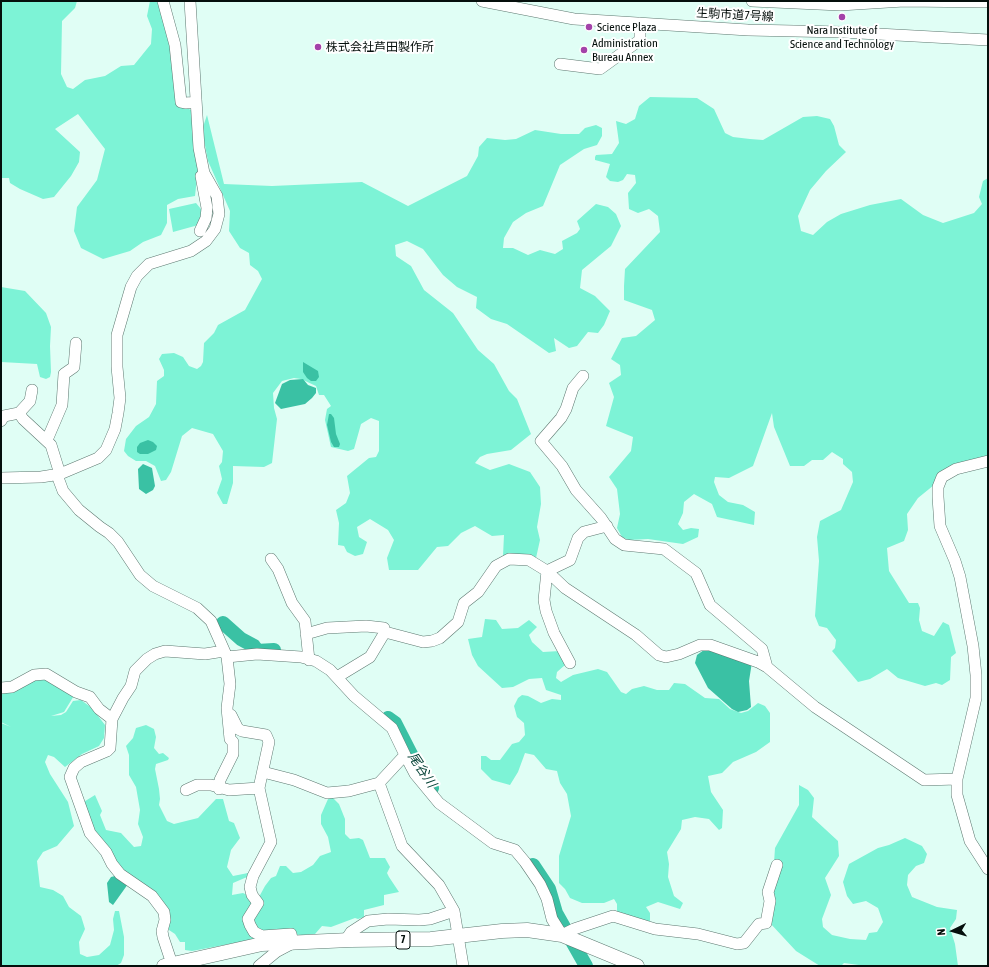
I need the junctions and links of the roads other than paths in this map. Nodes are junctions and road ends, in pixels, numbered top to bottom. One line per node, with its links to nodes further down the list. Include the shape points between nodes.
1 (163, 1): 9 (street, via 175,45 181,102)
2 (190, 1): 9 (street)
3 (482, 1): 6 (street, 生駒市道7号線, via 574,18)
4 (752, 1): 5 (street, via 840,5)
5 (988, 2)
6 (640, 23): 7 (street, 生駒市道7号線); 8 (street, via 640,40 600,69)
7 (988, 40)
8 (560, 64)
9 (196, 102): 10 (street, via 199,148)
10 (204, 173): 11 (street, via 201,176 207,208); 19 (street, via 217,196 219,214 215,228 198,247 149,264 137,276 117,335 120,398 110,442 98,458)
11 (200, 231)
12 (76, 342): 17 (street, via 74,366 64,374 62,405)
13 (583, 376): 21 (street, via 573,388 566,409 541,441 562,466 576,490)
14 (32, 390): 15 (street, via 30,400)
15 (19, 412): 16 (street); 17 (street)
16 (2, 417)
17 (46, 440): 19 (street, via 55,454)
18 (988, 461): 36 (street, via 956,469 942,477 938,487 940,526 960,577 976,675 976,698)
19 (59, 474): 20 (street); 26 (street, via 63,491 79,510 118,542 140,576 153,586 182,599 211,621)
20 (1, 478)
21 (607, 526): 23 (street, via 584,532 578,538 570,560); 29 (street, via 615,539 624,545 664,549 696,573 710,606 762,649)
22 (271, 559): 25 (street, via 278,569 292,603 305,621)
23 (547, 571): 28 (street, via 544,600 546,611); 29 (street, via 565,588 619,623 662,657 679,654 700,645 710,645); 30 (street, via 529,560 516,558 502,562 496,566 478,592 464,602 458,622 440,638 423,642 385,632 370,657)
24 (384, 628): 25 (street, via 327,628)
25 (306, 634): 27 (street)
26 (226, 654): 27 (street, via 257,654); 32 (street, via 230,684); 33 (street, via 165,651 155,654 135,671 131,686)
27 (309, 660): 30 (street)
28 (570, 663)
29 (767, 667): 36 (street, via 815,707 924,780)
30 (337, 676): 34 (street, via 354,696 392,728)
31 (1, 688): 33 (street, via 12,687 34,675 46,674 90,698)
32 (227, 702): 35 (street, via 234,725 238,729 266,734 268,738); 39 (street, via 233,754 220,780)
33 (112, 719): 48 (street, via 110,748 81,762 71,772 70,781 90,833 106,852 112,864 120,874 152,896 164,912 162,930)
34 (405, 755): 37 (street); 44 (street, via 418,779 439,803 494,843 515,850 540,884 552,919)
35 (262, 772): 37 (street, via 294,780 328,793 349,791); 38 (street)
36 (957, 778): 42 (street, via 957,795 970,841)
37 (379, 783): 43 (street, via 402,846 439,885)
38 (259, 788): 39 (street); 47 (street, via 271,842 253,876 250,889 258,903 248,919 254,932 262,936 291,934)
39 (219, 789): 40 (street, via 211,785 197,785)
40 (186, 790)
41 (777, 865): 44 (street, via 768,892 770,901 766,923 759,924 744,943 737,944 698,934 655,929 613,916)
42 (988, 869)
43 (454, 911): 45 (street); 46 (street, via 424,920 368,921 351,932)
44 (562, 935): 45 (main road, 7, via 527,930); 51 (main road, 7)
45 (459, 936): 46 (main road, 7, via 431,940); 50 (street)
46 (345, 941): 47 (main road, 7)
47 (293, 943): 48 (main road, 7, via 262,944); 49 (street, via 276,952)
48 (168, 965)
49 (259, 966)
50 (463, 966)
51 (637, 966)

